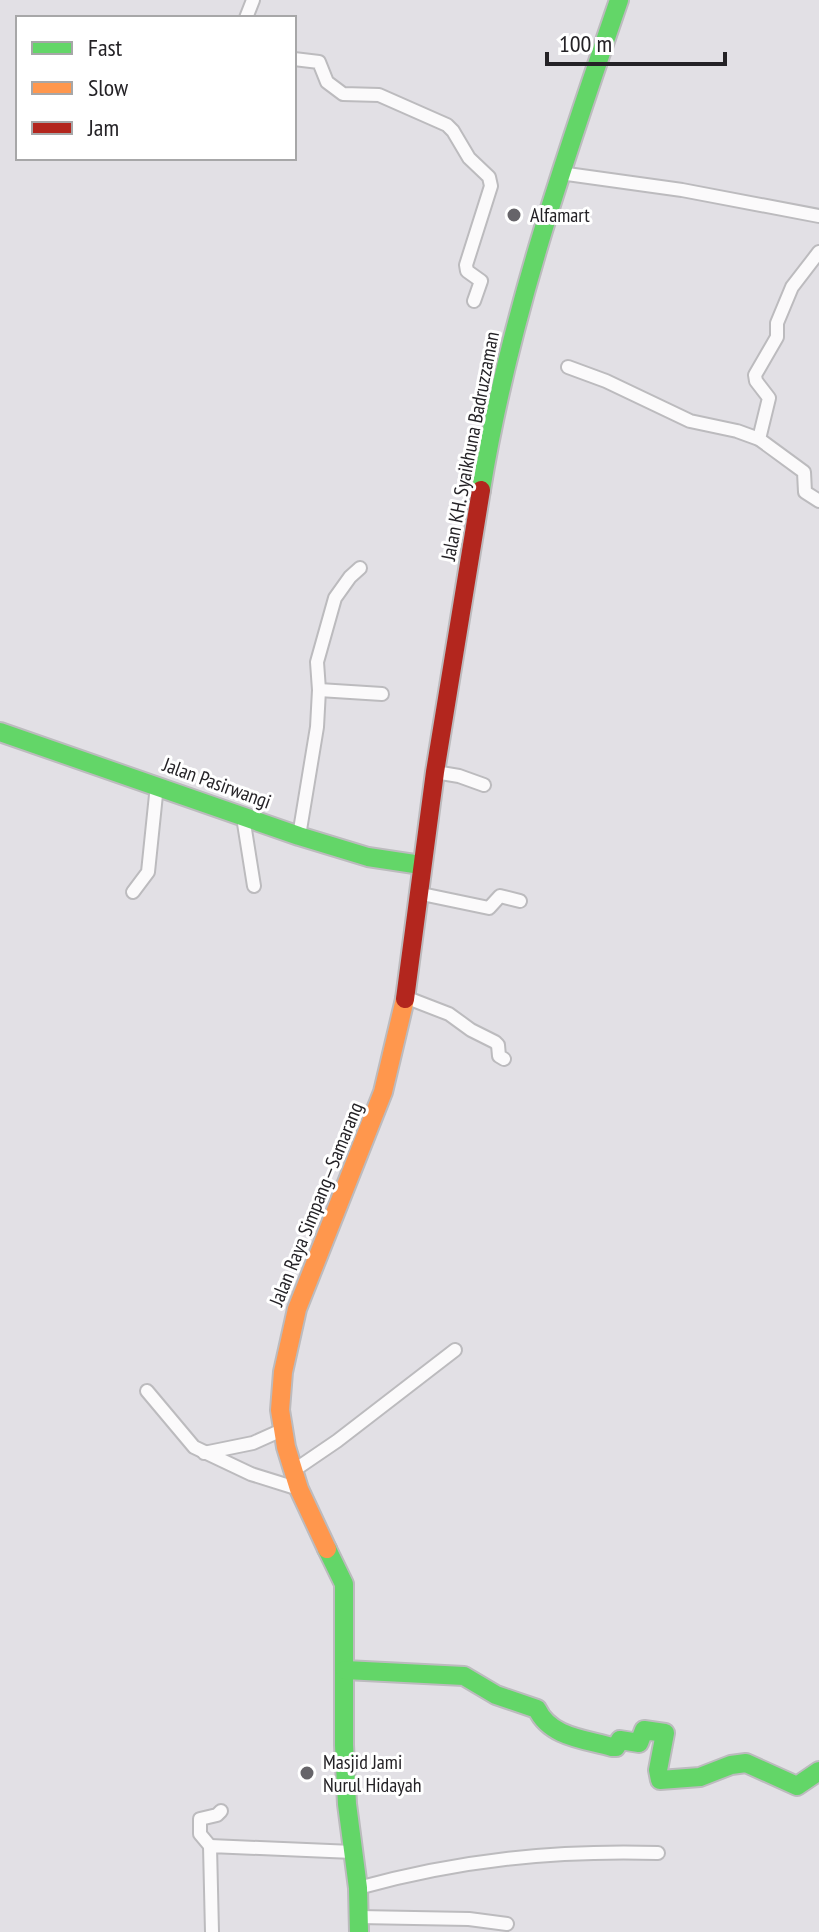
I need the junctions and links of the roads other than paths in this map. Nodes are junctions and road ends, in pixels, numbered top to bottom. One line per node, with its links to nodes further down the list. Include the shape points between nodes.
1 (619, 0): 3 (main road, Jalan KH. Syaikhuna Badruzzaman)
2 (296, 59): 6 (street, via 319,62 327,82 343,94 379,95 447,125 489,177 491,191 466,265 481,281)
3 (560, 173): 4 (street); 14 (main road, Jalan KH. Syaikhuna Badruzzaman, via 501,378)
4 (819, 216)
5 (819, 252): 8 (street, via 792,287 777,323 777,337 755,375 769,398)
6 (474, 301)
7 (568, 367): 8 (street, via 690,421)
8 (759, 439): 9 (street, via 804,472 805,492)
9 (819, 501)
10 (360, 568): 11 (street, via 332,606 317,662)
11 (319, 690): 12 (street); 18 (street)
12 (382, 694)
13 (0, 732): 15 (main road, Jalan Pasirwangi)
14 (435, 772): 16 (street); 19 (main road, Jalan KH. Syaikhuna Badruzzaman)
15 (157, 785): 17 (main road, Jalan Pasirwangi); 21 (street, via 148,872)
16 (484, 785)
17 (243, 817): 18 (main road, Jalan Pasirwangi); 20 (street)
18 (299, 836): 19 (main road, Jalan Pasirwangi, via 368,857)
19 (421, 865): 22 (main road, Jalan Raya Simpang—Samarang)
20 (254, 886)
21 (133, 892)
22 (417, 893): 23 (street, via 489,908 500,896); 24 (main road, Jalan Raya Simpang—Samarang)
23 (520, 901)
24 (405, 997): 25 (street, via 449,1014 495,1042); 28 (main road, Jalan Raya Simpang—Samarang, via 379,1105 291,1327 281,1393)
25 (504, 1059)
26 (455, 1350): 30 (street, via 337,1441)
27 (147, 1391): 29 (street, via 189,1444)
28 (282, 1430): 29 (street, via 253,1443); 30 (main road, Jalan Raya Simpang—Samarang)
29 (204, 1453): 30 (street, via 251,1474)
30 (296, 1480): 31 (main road, Jalan Raya Simpang—Samarang, via 344,1584)
31 (345, 1670): 32 (main road, via 464,1676 537,1709 556,1731 612,1747 620,1740 639,1743 644,1730 665,1733 660,1780 700,1777 746,1763 797,1786); 35 (main road, Jalan Raya Simpang—Samarang, via 344,1745)
32 (819, 1771)
33 (221, 1811): 34 (street, via 200,1819 200,1834)
34 (210, 1846): 35 (street); 40 (street)
35 (353, 1852): 37 (main road, Jalan Raya Simpang—Samarang)
36 (658, 1853): 37 (street, via 486,1860)
37 (358, 1888): 39 (main road, Jalan Raya Simpang—Samarang)
38 (507, 1924): 39 (street, via 469,1919)
39 (359, 1925)
40 (212, 1932)

